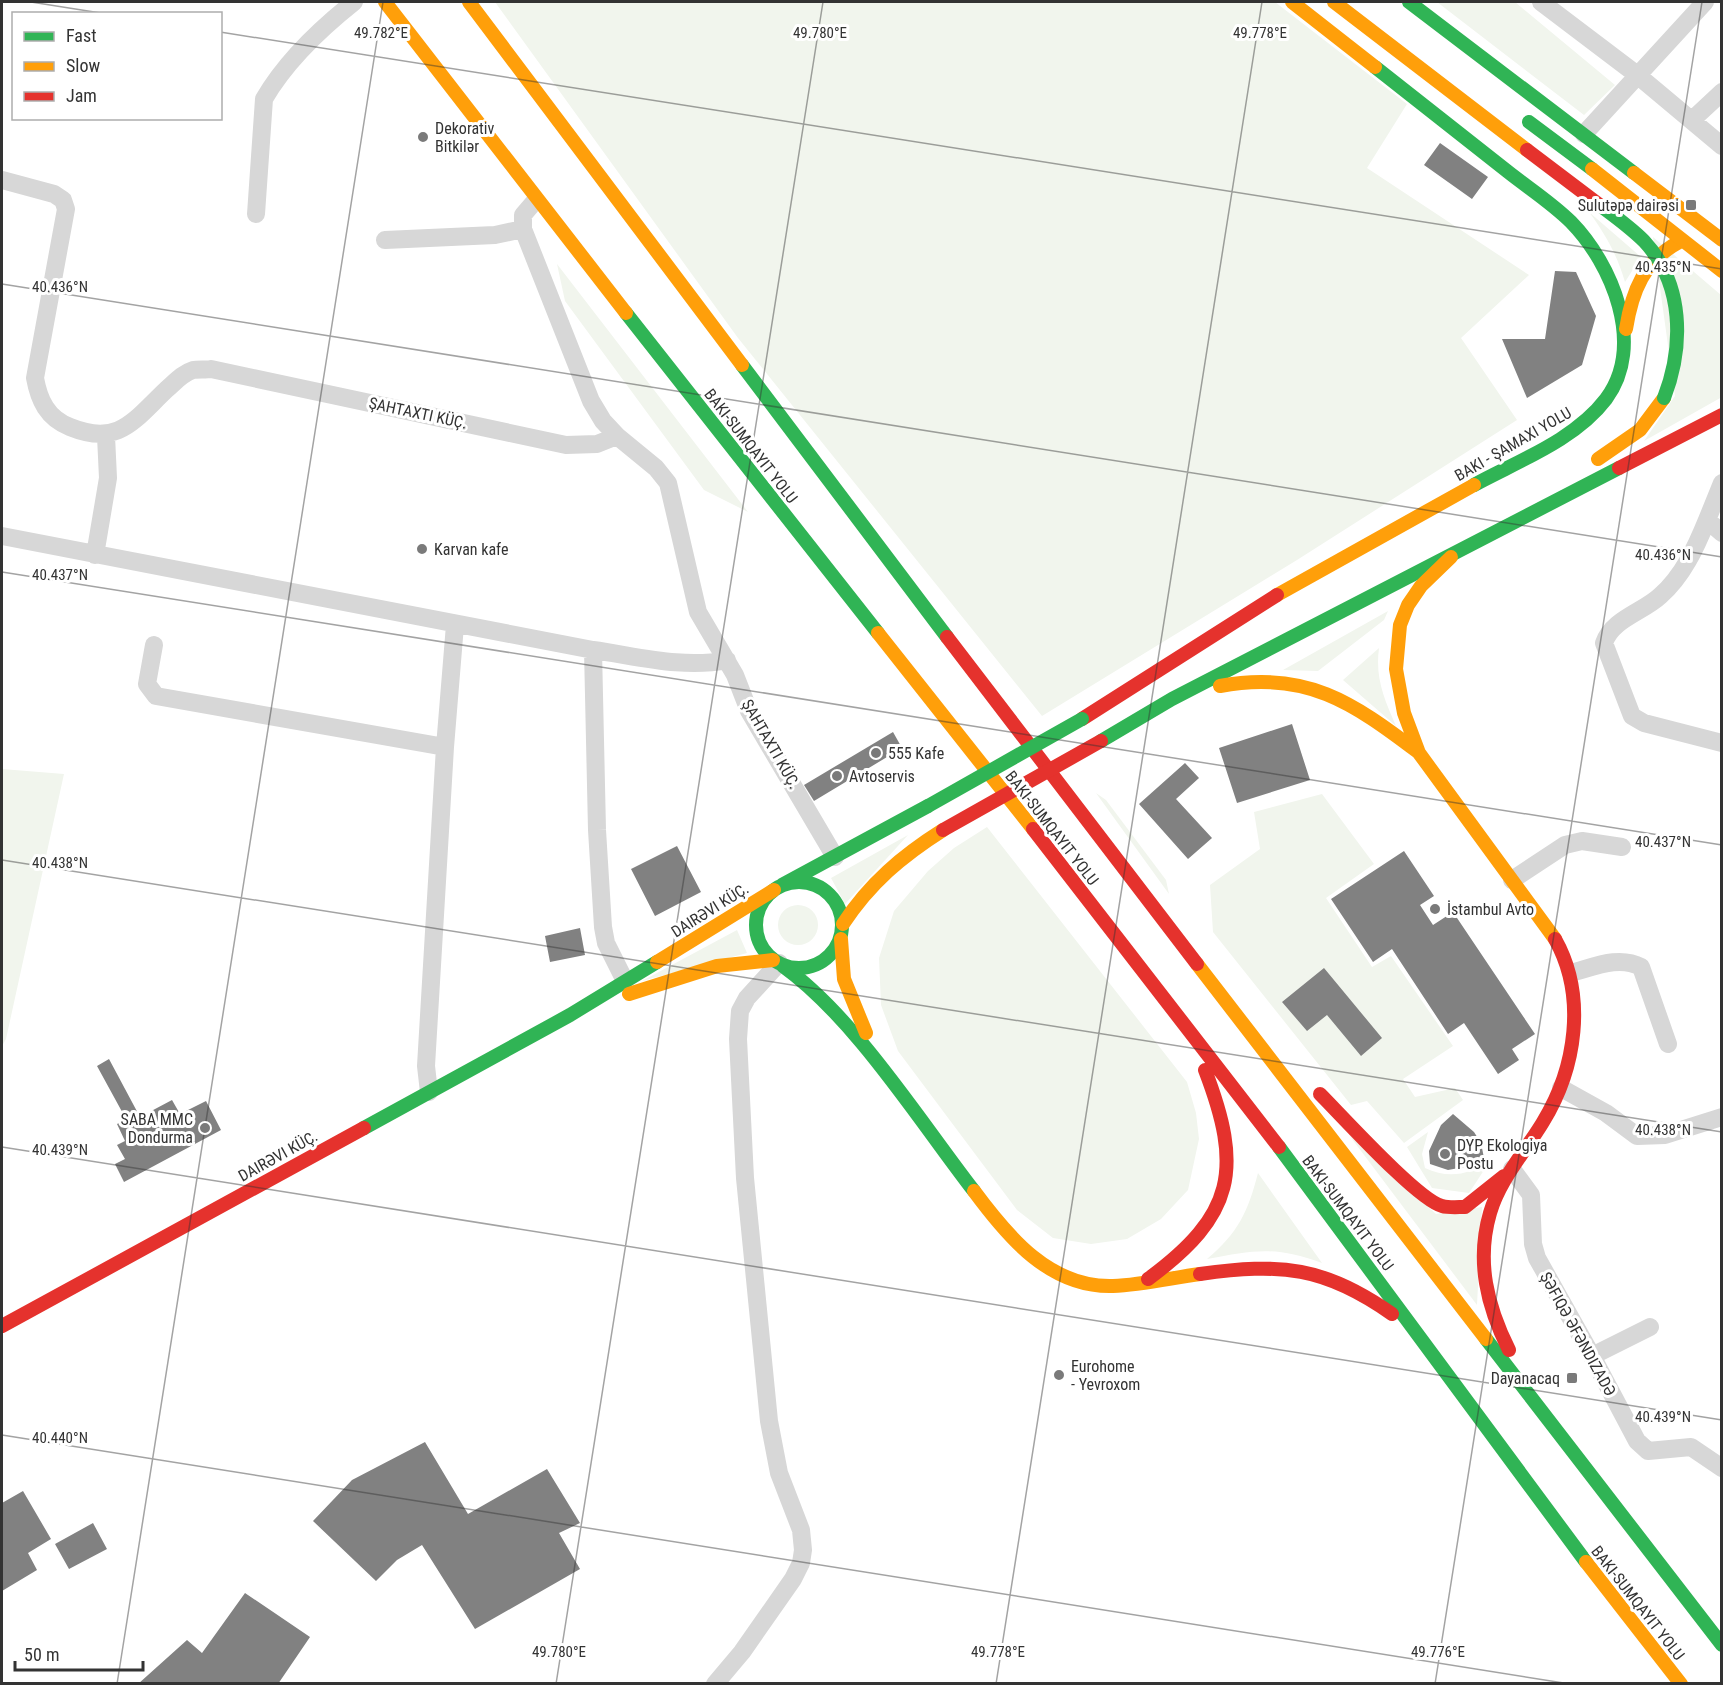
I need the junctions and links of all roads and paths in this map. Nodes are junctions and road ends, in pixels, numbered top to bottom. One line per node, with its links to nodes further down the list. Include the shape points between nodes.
1 (354, 2): 17 (street, via 315,34 264,99)
2 (385, 2): 16 (main road)
3 (469, 2): 50 (main road)
4 (1292, 2): 23 (main road, via 1570,221 1590,243 1611,283)
5 (1334, 2): 27 (main road, bridge, via 1649,247 1671,288 1677,312 1675,365 1664,398 1640,430)
6 (1409, 2): 13 (main road)
7 (1541, 2): 9 (street)
8 (1705, 2): 9 (street)
9 (1636, 74): 12 (street); 13 (street)
10 (1722, 92): 12 (street)
11 (1517, 113): 22 (main road, bridge)
12 (1692, 120): 14 (street)
13 (1584, 134): 20 (main road)
14 (1722, 146)
15 (2, 180): 25 (street, via 63,200 66,219 35,378 46,410 63,424)
16 (535, 201): 18 (street, via 523,215); 54 (main road)
17 (256, 214)
18 (523, 229): 19 (street, via 495,235); 26 (street, via 591,402)
19 (385, 240)
20 (1722, 240)
21 (1722, 246): 23 (main road, via 1681,241 1651,260 1634,291)
22 (1722, 271)
23 (1623, 346): 44 (main road, DAIRƏVI KÜÇ., bridge, via 1615,384 1603,402 1572,431 1248,611 1082,718)
24 (1722, 415): 33 (main road)
25 (106, 436): 26 (street, via 134,420 181,376 211,369 566,445 597,444); 32 (street, via 108,478)
26 (617, 436): 38 (street, via 668,483 698,612)
27 (1589, 464)
28 (1722, 483): 29 (street)
29 (1707, 520): 30 (street); 40 (street, via 1682,570 1662,595 1612,628 1604,643 1632,716 1644,723)
30 (1722, 533)
31 (2, 536): 32 (street)
32 (95, 555): 34 (street)
33 (1450, 557): 39 (main road); 42 (main road, via 1420,587 1400,626 1396,685 1404,722)
34 (455, 625): 36 (street); 41 (street)
35 (153, 645): 41 (street, via 147,684 156,696)
36 (593, 650): 38 (street, via 687,663); 52 (street, via 603,927 606,943)
37 (1228, 654): 39 (main road)
38 (727, 660): 44 (street, via 750,711)
39 (1172, 699): 42 (main road, via 1263,678 1311,687 1363,712); 47 (main road, bridge, via 943,830 879,874)
40 (1722, 743)
41 (445, 747): 58 (street, via 426,1066)
42 (1419, 753): 45 (main road)
43 (1622, 847): 45 (street, via 1582,842 1565,845)
44 (836, 857): 46 (main road, DAIRƏVI KÜÇ.)
45 (1512, 880): 51 (main road, via 1556,940)
46 (778, 888): 47 (main road, via 795,882 822,888 840,910); 49 (main road, via 759,908 756,931 759,942); 52 (main road, DAIRƏVI KÜÇ.)
47 (843, 924): 48 (main road)
48 (841, 939): 49 (main road, via 834,952 811,967 797,969); 56 (main road, via 841,963 851,999)
49 (779, 963): 53 (main road, DAIRƏVI KÜÇ., via 717,966); 56 (main road, via 813,988); 72 (street, via 747,998 740,1011 738,1039 745,1178 769,1420 779,1473 801,1530 803,1550 793,1578 742,1652)
50 (1199, 968): 60 (main road, via 1302,1076 1431,1201 1452,1208 1472,1203); 66 (main road)
51 (1571, 973): 55 (street, via 1616,961 1629,960 1641,967); 57 (main road, via 1574,1011)
52 (625, 981): 53 (main road, DAIRƏVI KÜÇ.)
53 (570, 1015): 58 (main road, DAIRƏVI KÜÇ.)
54 (1183, 1022): 61 (main road, via 1222,1113 1228,1137 1227,1175 1223,1196 1206,1231 1178,1259); 64 (main road)
55 (1668, 1044)
56 (890, 1080): 61 (main road, via 1005,1232 1033,1258 1062,1276 1091,1285)
57 (1561, 1088): 59 (street, via 1637,1136 1665,1135); 60 (main road, via 1529,1147)
58 (429, 1092): 62 (main road, DAIRƏVI KÜÇ.)
59 (1722, 1117)
60 (1512, 1169): 65 (street, ŞƏFIQƏ ƏFƏNDIZADƏ, via 1531,1195 1537,1258); 66 (main road, via 1487,1224 1483,1276 1502,1336)
61 (1141, 1284): 64 (main road, via 1255,1268 1316,1273 1345,1282 1379,1304)
62 (2, 1326)
63 (1650, 1327): 65 (street)
64 (1427, 1346): 69 (main road)
65 (1592, 1356): 67 (street, ŞƏFIQƏ ƏFƏNDIZADƏ, via 1642,1448 1657,1452 1691,1447)
66 (1551, 1424): 68 (main road)
67 (1722, 1468)
68 (1635, 1531): 70 (main road); 71 (main road)
69 (1591, 1570): 73 (main road); 74 (main road)
70 (1722, 1623)
71 (1722, 1646)
72 (715, 1683)
73 (1666, 1683)
74 (1681, 1683)

